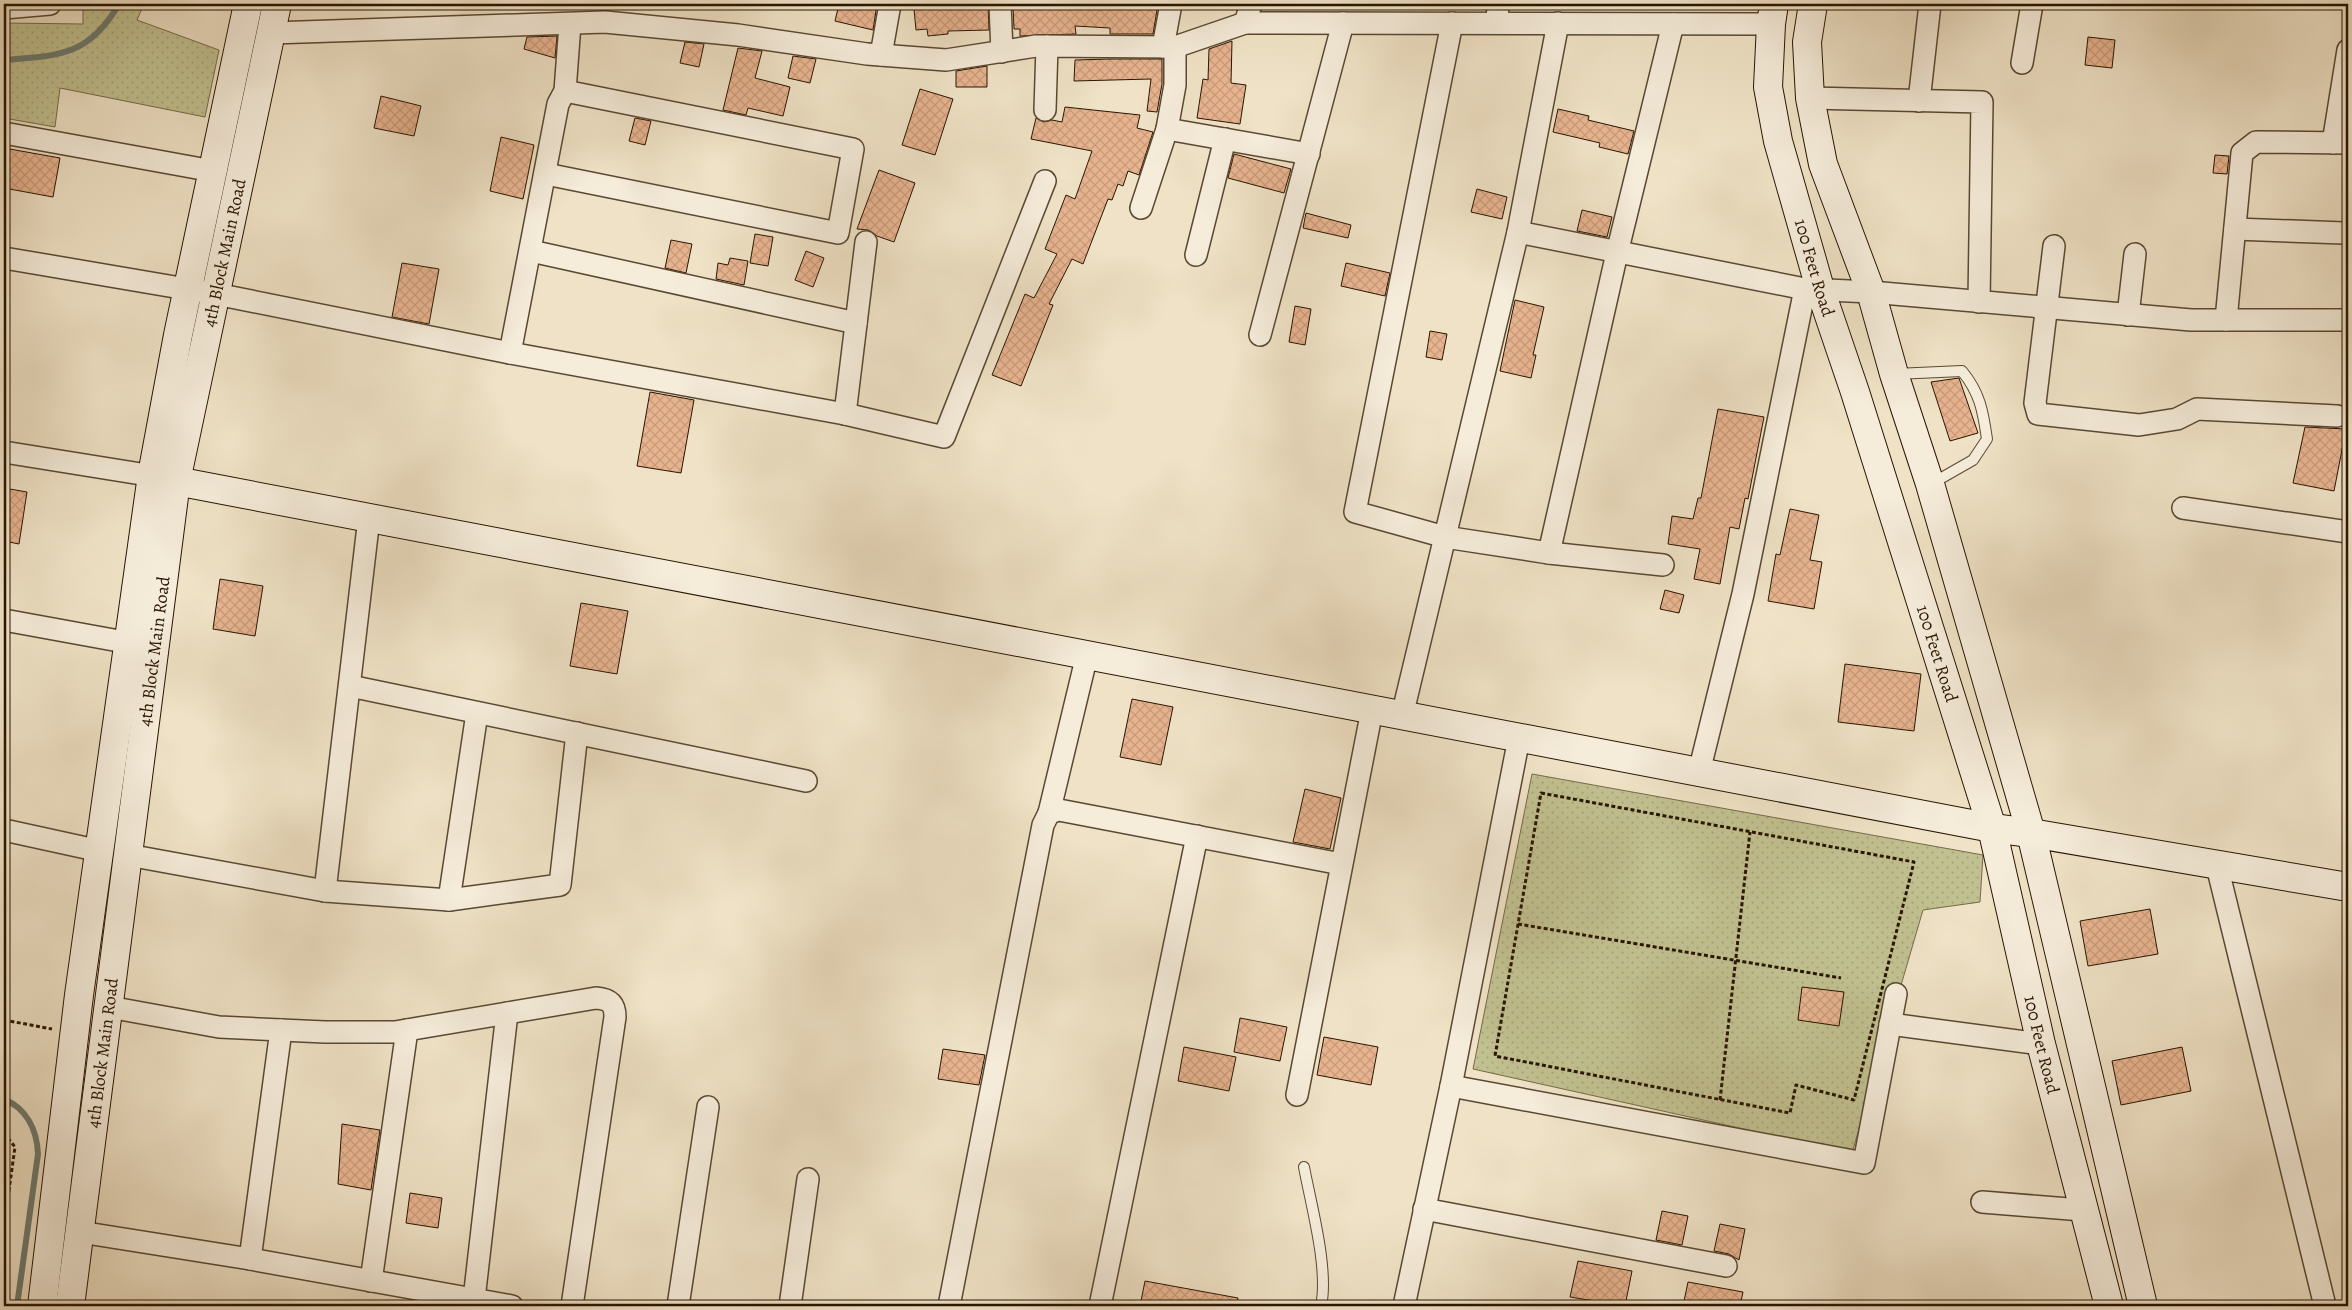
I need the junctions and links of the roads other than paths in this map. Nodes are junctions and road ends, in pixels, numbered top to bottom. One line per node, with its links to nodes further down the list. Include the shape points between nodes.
1 (50, 4): 10 (street)
2 (248, 4): 37 (street, 4th Block Main Road)
3 (276, 4): 21 (street, 4th Block Main Road)
4 (890, 4): 26 (street)
5 (1000, 4): 25 (street)
6 (1171, 4): 23 (street)
7 (1813, 4): 29 (street, via 1807,42)
8 (1930, 4): 30 (street)
9 (2032, 4): 27 (street)
10 (4, 8)
11 (1248, 13): 16 (street); 23 (street)
12 (1388, 13): 16 (street); 17 (street)
13 (1498, 14): 17 (street); 18 (street)
14 (1612, 14): 18 (street); 20 (street)
15 (1772, 14): 20 (street); 52 (street, 100 Feet Road, via 1768,87)
16 (1343, 23): 36 (street)
17 (1452, 23): 72 (street, via 1356,512)
18 (1558, 23): 42 (street)
19 (570, 24): 21 (street); 26 (street, via 605,22 738,35); 28 (street)
20 (1673, 24): 47 (street)
21 (271, 33): 54 (street, 4th Block Main Road)
22 (1047, 46): 23 (street); 25 (street); 31 (street)
23 (1169, 47): 32 (street, via 1176,85)
24 (2348, 50): 35 (street)
25 (1002, 52): 26 (street, via 946,60)
26 (881, 55)
27 (2022, 64)
28 (565, 91): 38 (street, via 558,104); 38 (street, via 852,149 838,233)
29 (1810, 98): 30 (street); 53 (street, via 1823,164)
30 (1919, 101): 55 (street, via 1982,102)
31 (1044, 110)
32 (1167, 129): 34 (street); 40 (street)
33 (4, 133): 37 (street)
34 (1225, 139): 36 (street); 49 (street)
35 (2341, 143): 41 (street, via 2256,142 2242,153)
36 (1309, 154): 61 (street)
37 (212, 171): 51 (street, 4th Block Main Road)
38 (546, 174): 46 (street)
39 (1045, 181): 64 (street, via 944,437)
40 (1141, 208)
41 (2235, 229): 43 (street); 58 (street)
42 (1518, 232): 47 (street); 72 (street)
43 (2344, 233)
44 (866, 242): 60 (street)
45 (2054, 246): 56 (street)
46 (530, 251): 60 (street); 62 (street)
47 (1617, 253): 52 (street); 73 (street)
48 (2135, 254): 57 (street)
49 (1196, 255)
50 (4, 258): 51 (street)
51 (188, 289): 54 (street); 67 (street, 4th Block Main Road)
52 (1813, 290): 53 (street); 84 (street); 87 (street, 100 Feet Road, via 1855,392)
53 (1871, 292): 55 (street); 63 (street)
54 (216, 294): 62 (street); 67 (street, 4th Block Main Road)
55 (1979, 302): 56 (street)
56 (2047, 309): 57 (street); 65 (street, via 2035,403 2038,414 2139,425 2177,419 2197,409)
57 (2128, 315): 58 (street)
58 (2226, 320): 59 (street)
59 (2348, 320)
60 (856, 323): 64 (street)
61 (1260, 335)
62 (510, 352): 64 (street)
63 (1894, 374): 68 (street); 68 (lane, via 1962,371 1975,386 1984,414 1987,439 1973,460)
64 (845, 414)
65 (2337, 416)
66 (4, 452): 67 (street)
67 (164, 478): 70 (street); 76 (street, 4th Block Main Road); 92 (street, 4th Block Main Road)
68 (1930, 484): 89 (street)
69 (2183, 508): 71 (street)
70 (369, 518): 77 (street); 78 (street)
71 (2348, 532)
72 (1445, 537): 73 (street); 81 (street)
73 (1549, 553): 74 (street)
74 (1663, 565)
75 (4, 620): 76 (street)
76 (130, 643): 91 (street, 4th Block Main Road)
77 (1087, 655): 79 (street); 86 (street)
78 (350, 686): 80 (street); 96 (street)
79 (1372, 710): 81 (street); 93 (street)
80 (478, 713): 82 (street); 97 (street)
81 (1402, 716): 83 (street)
82 (577, 733): 85 (street); 97 (street, via 560,885)
83 (1519, 738): 84 (street); 105 (street)
84 (1699, 772): 87 (street)
85 (806, 781)
86 (1050, 813): 90 (street, via 1059,810); 124 (street, via 1042,825)
87 (1992, 828): 89 (street); 104 (street, 100 Feet Road)
88 (4, 830): 91 (street)
89 (2031, 833): 94 (street); 129 (street)
90 (1197, 836): 93 (street); 125 (street)
91 (100, 851): 118 (street, 4th Block Main Road)
92 (128, 855): 96 (street); 99 (street, 4th Block Main Road)
93 (1342, 864): 106 (street)
94 (2217, 866): 95 (street); 130 (street)
95 (2348, 887)
96 (325, 891): 97 (street)
97 (449, 900)
98 (1896, 994): 101 (street)
99 (109, 1006): 102 (street, via 220,1027); 113 (street, 4th Block Main Road)
100 (507, 1013): 103 (street); 117 (street); 121 (street, via 596,998 605,998 615,1008)
101 (1890, 1024): 104 (street); 105 (street, via 1864,1164)
102 (281, 1030): 103 (street); 114 (street)
103 (407, 1030): 116 (street)
104 (2041, 1044): 112 (street, 100 Feet Road)
105 (1451, 1086): 111 (street)
106 (1297, 1095)
107 (708, 1108): 122 (street)
108 (1304, 1167): 126 (lane, via 1320,1254 1323,1295)
109 (808, 1179): 123 (street)
110 (1982, 1202): 112 (street)
111 (1424, 1209): 115 (street); 127 (street)
112 (2082, 1210): 128 (street, 100 Feet Road)
113 (80, 1232): 114 (street); 119 (street, 4th Block Main Road)
114 (250, 1259): 116 (street)
115 (1726, 1266)
116 (372, 1281): 117 (street)
117 (474, 1299): 120 (street)
118 (42, 1306)
119 (70, 1306)
120 (512, 1306)
121 (572, 1306)
122 (678, 1306)
123 (790, 1306)
124 (949, 1306)
125 (1100, 1306)
126 (1320, 1306)
127 (1404, 1306)
128 (2109, 1306)
129 (2143, 1306)
130 (2325, 1306)

